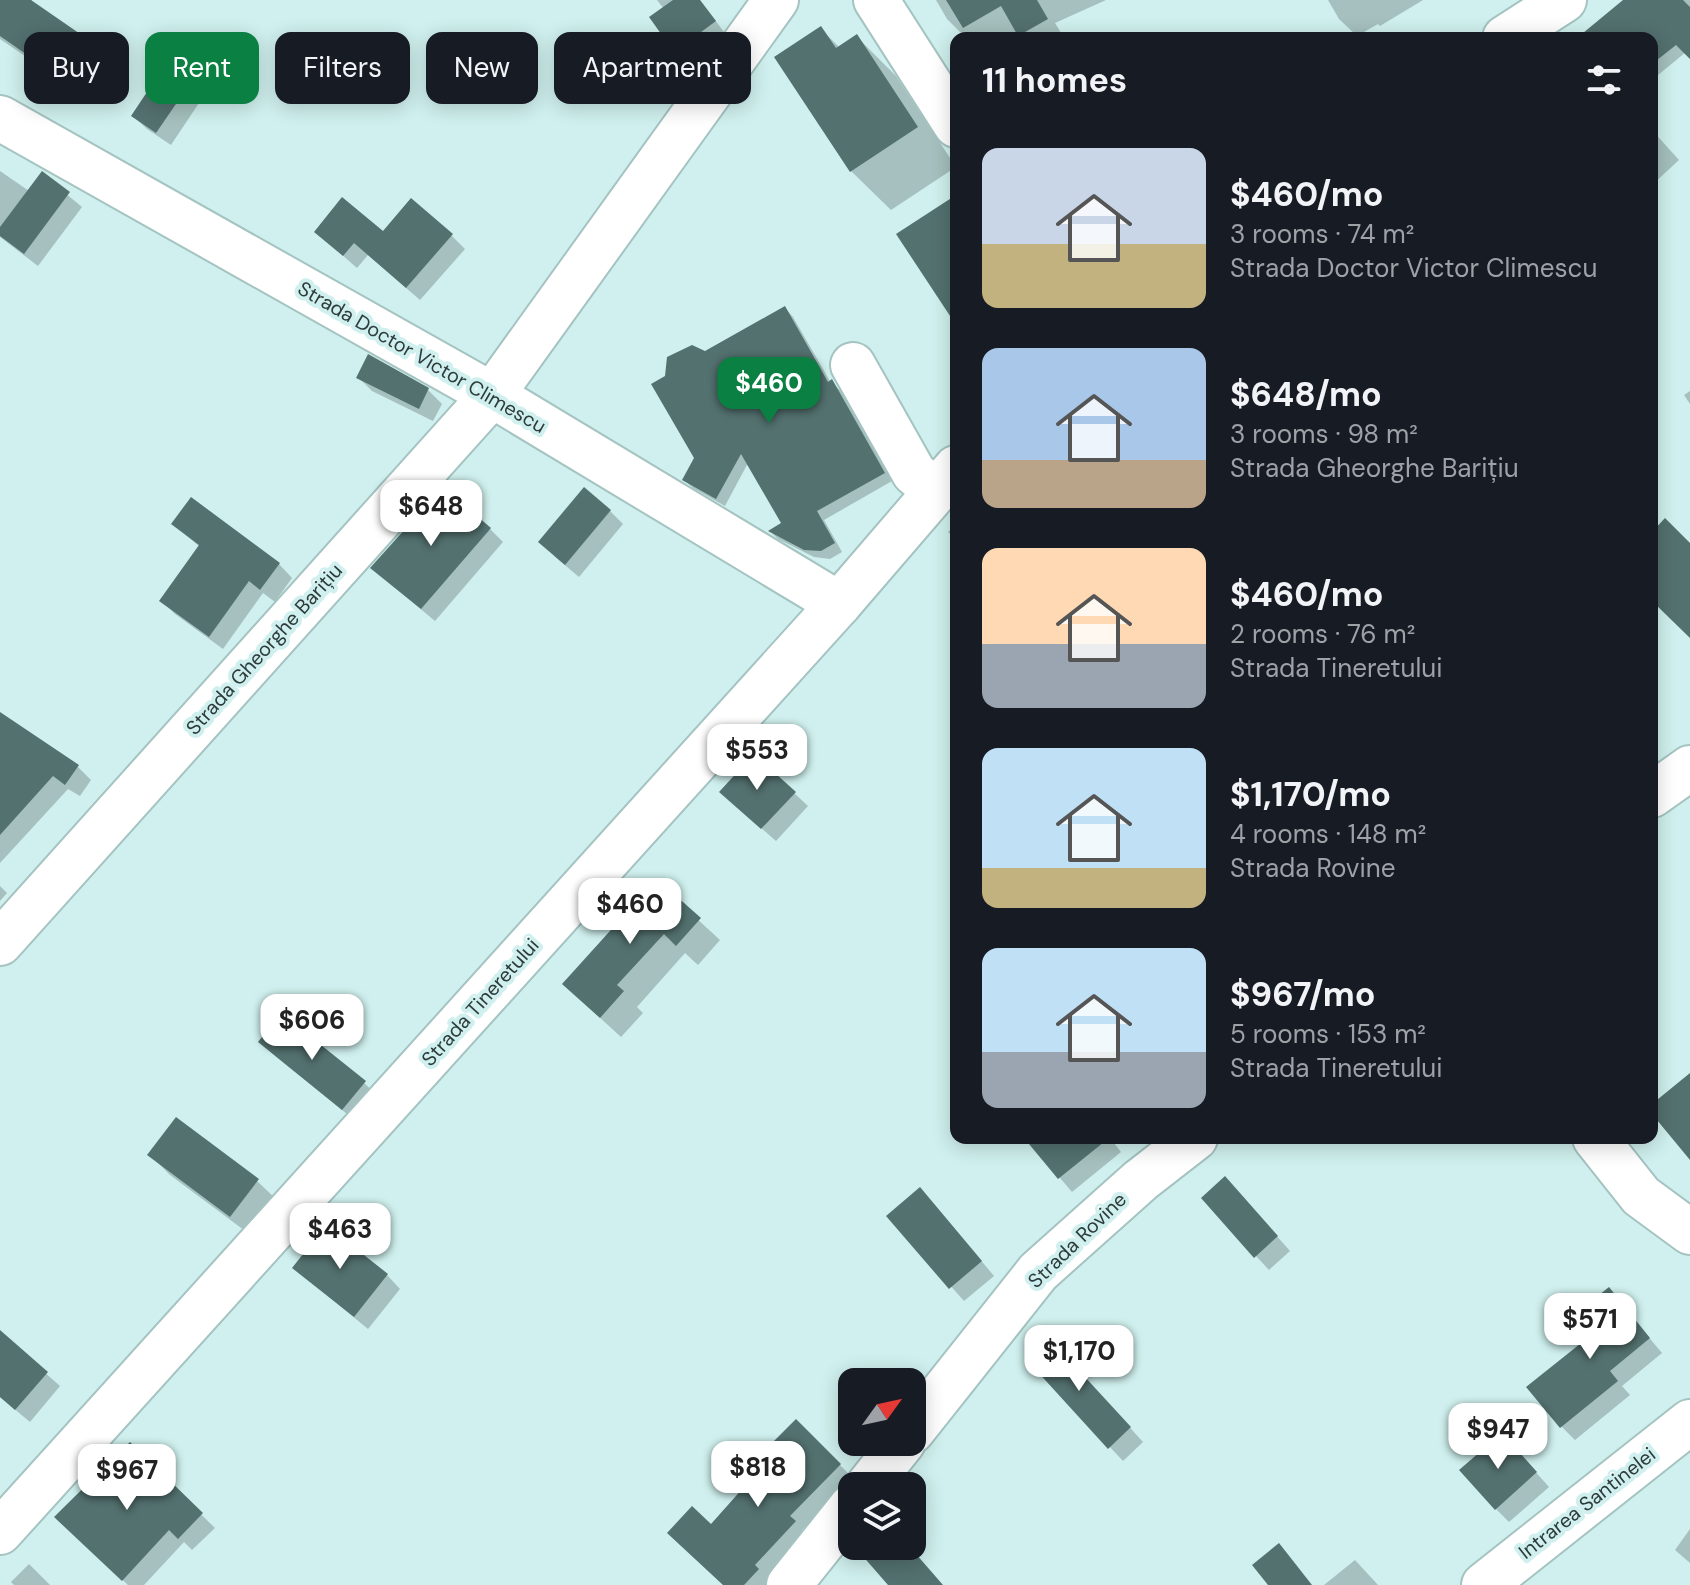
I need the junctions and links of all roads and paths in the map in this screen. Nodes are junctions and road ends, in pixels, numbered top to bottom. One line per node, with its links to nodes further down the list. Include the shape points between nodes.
1 (776, 0): 8 (street, Strada Gheorghe Barițiu)
2 (876, 0): 5 (street)
3 (1564, 0): 4 (street)
4 (1514, 32)
5 (950, 116)
6 (0, 118): 8 (street, Strada Doctor Victor Climescu)
7 (853, 365): 9 (street, via 914,473)
8 (492, 395): 10 (street, Strada Doctor Victor Climescu); 13 (street, Strada Gheorghe Barițiu)
9 (946, 479): 10 (street, Strada Tineretului)
10 (839, 604): 22 (street, Strada Tineretului)
11 (1690, 768): 12 (street)
12 (1658, 791)
13 (0, 943)
14 (1187, 1144): 17 (street, Strada Rovine, via 1038,1272)
15 (1600, 1144): 16 (street, via 1641,1196)
16 (1690, 1232)
17 (926, 1413)
18 (1690, 1422): 24 (street, Intrarea Santinelei)
19 (892, 1456): 20 (street)
20 (879, 1472)
21 (838, 1524): 23 (street)
22 (0, 1532)
23 (789, 1585)
24 (1484, 1585)

